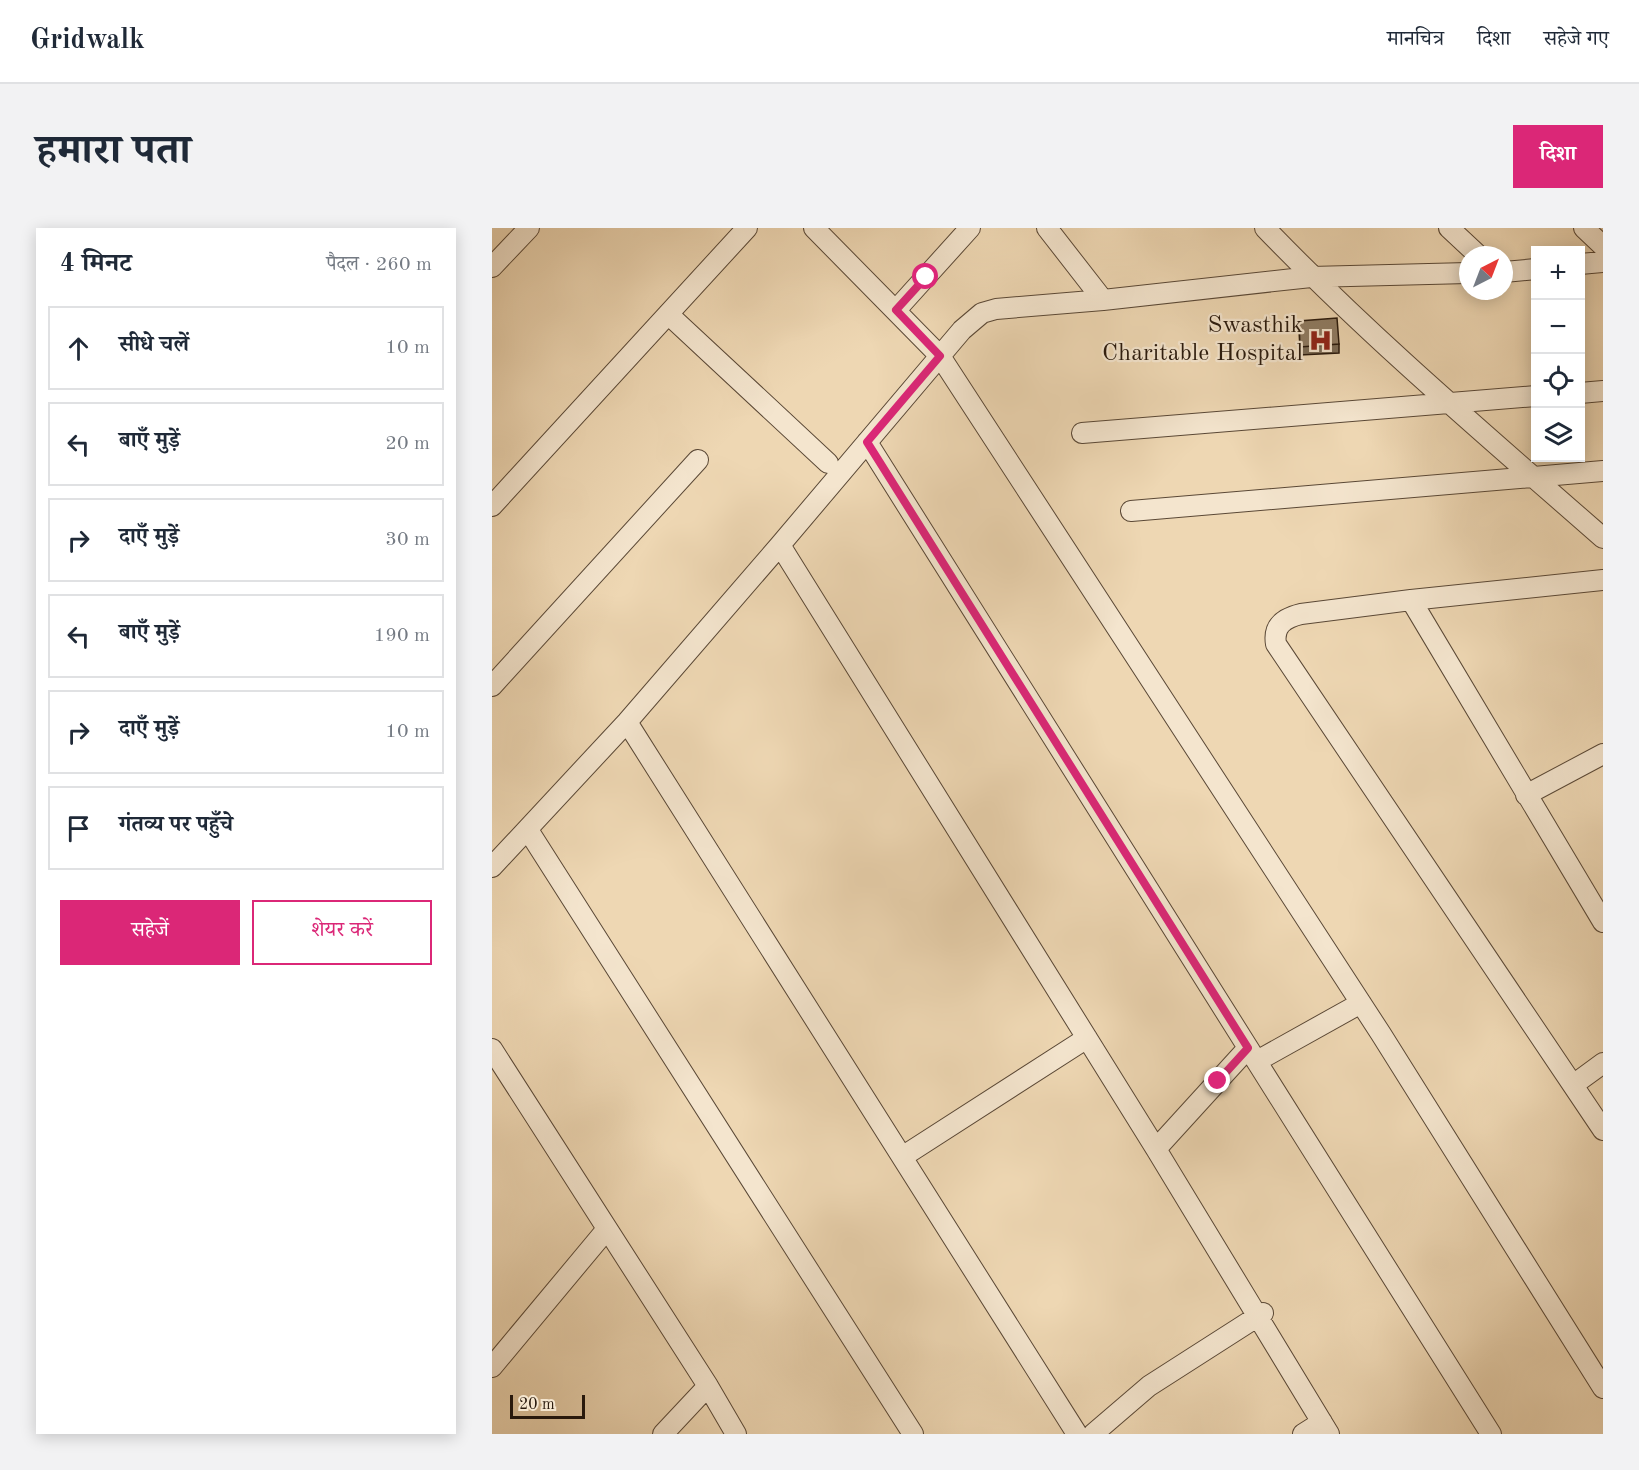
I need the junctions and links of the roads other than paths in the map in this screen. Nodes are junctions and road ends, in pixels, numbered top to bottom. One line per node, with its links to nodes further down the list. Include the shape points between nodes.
1 (529, 228): 13 (street)
2 (747, 228): 20 (street)
3 (814, 228): 19 (street)
4 (970, 228): 19 (street)
5 (1047, 228): 18 (street)
6 (1264, 228): 17 (street)
7 (1449, 228): 9 (street)
8 (1584, 228): 10 (street)
9 (1468, 246)
10 (1603, 246)
11 (1603, 262): 12 (street)
12 (1585, 264)
13 (492, 267)
14 (1531, 269): 15 (street)
15 (1513, 271)
16 (1459, 273): 17 (street)
17 (1311, 277): 18 (street); 25 (street)
18 (1103, 300): 21 (street, via 982,313)
19 (896, 310): 21 (street)
20 (668, 314): 29 (street); 32 (street)
21 (940, 356): 27 (street); 45 (street)
22 (1603, 392): 23 (street)
23 (1585, 393)
24 (1531, 396): 25 (street)
25 (1446, 402): 26 (street); 31 (street)
26 (1082, 433)
27 (867, 442): 35 (street); 48 (street)
28 (698, 460): 38 (street)
29 (828, 463)
30 (1603, 471): 31 (street)
31 (1533, 477): 33 (street); 34 (street)
32 (492, 506)
33 (1131, 511)
34 (1603, 538)
35 (780, 545): 39 (street); 46 (street)
36 (1603, 580): 37 (street)
37 (1411, 600): 41 (street); 50 (street, via 1287,617 1276,631 1276,644)
38 (492, 686)
39 (627, 722): 42 (street); 53 (street)
40 (1603, 754): 41 (street)
41 (1526, 795): 44 (street)
42 (528, 830): 43 (street); 62 (street)
43 (492, 867)
44 (1603, 922)
45 (1361, 1003): 48 (street); 58 (street)
46 (1087, 1038): 52 (street); 53 (street)
47 (492, 1049): 54 (street)
48 (1253, 1054): 52 (street); 66 (street)
49 (1603, 1063): 50 (street)
50 (1573, 1085): 51 (street)
51 (1603, 1130)
52 (1156, 1149): 55 (street)
53 (902, 1157): 63 (street)
54 (608, 1229): 56 (street); 57 (street)
55 (1261, 1315): 59 (street); 64 (street, via 1149,1386)
56 (492, 1367)
57 (708, 1386): 60 (street); 61 (street)
58 (1603, 1388)
59 (1325, 1428): 65 (street)
60 (663, 1434)
61 (736, 1434)
62 (913, 1434)
63 (1077, 1434)
64 (1093, 1434)
65 (1304, 1434)
66 (1491, 1434)

